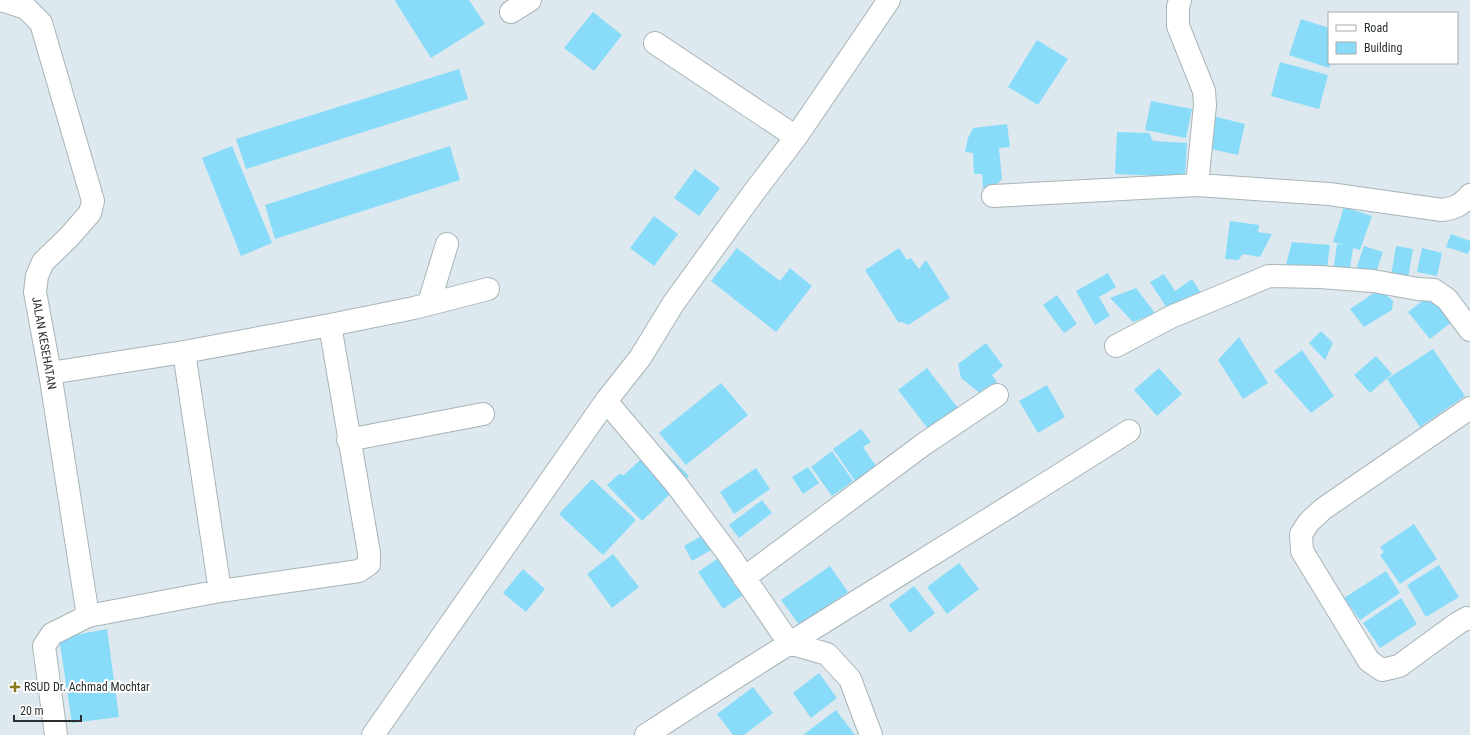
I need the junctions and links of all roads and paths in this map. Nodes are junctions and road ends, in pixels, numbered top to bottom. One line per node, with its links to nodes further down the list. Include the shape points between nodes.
1 (1, 0): 18 (street, JALAN KESEHATAN, via 26,8 41,23 93,201 90,213 43,262 37,276 36,292)
2 (530, 0): 5 (street)
3 (889, 0): 7 (street)
4 (1180, 0): 8 (street, via 1178,26 1204,91 1206,105)
5 (511, 12)
6 (655, 43): 7 (street)
7 (796, 137): 20 (street, via 673,304 640,358)
8 (1197, 185): 9 (street, via 1329,194 1442,210 1455,208); 10 (street)
9 (1470, 195)
10 (993, 196)
11 (447, 244): 13 (street)
12 (488, 290): 13 (street)
13 (429, 303): 14 (street)
14 (330, 325): 17 (street); 24 (street)
15 (1470, 330): 16 (street, via 1447,299 1434,290 1320,276 1269,276 1171,317)
16 (1116, 346)
17 (184, 352): 18 (street); 26 (street)
18 (50, 373): 27 (street, JALAN KESEHATAN)
19 (997, 395): 25 (street, via 924,444)
20 (606, 401): 25 (street, via 676,484); 31 (street)
21 (1470, 408): 28 (street, via 1323,509 1301,534 1302,551 1369,661 1382,670 1398,666 1458,623)
22 (483, 414): 24 (street)
23 (1129, 431): 29 (street)
24 (348, 440): 26 (street, via 369,564 359,571)
25 (744, 578): 29 (street)
26 (220, 591): 27 (street)
27 (88, 616): 30 (street, via 52,634 44,646)
28 (1470, 619)
29 (789, 643): 32 (street); 33 (street, via 827,654 840,667 850,679)
30 (56, 735)
31 (373, 735)
32 (646, 735)
33 (871, 735)

